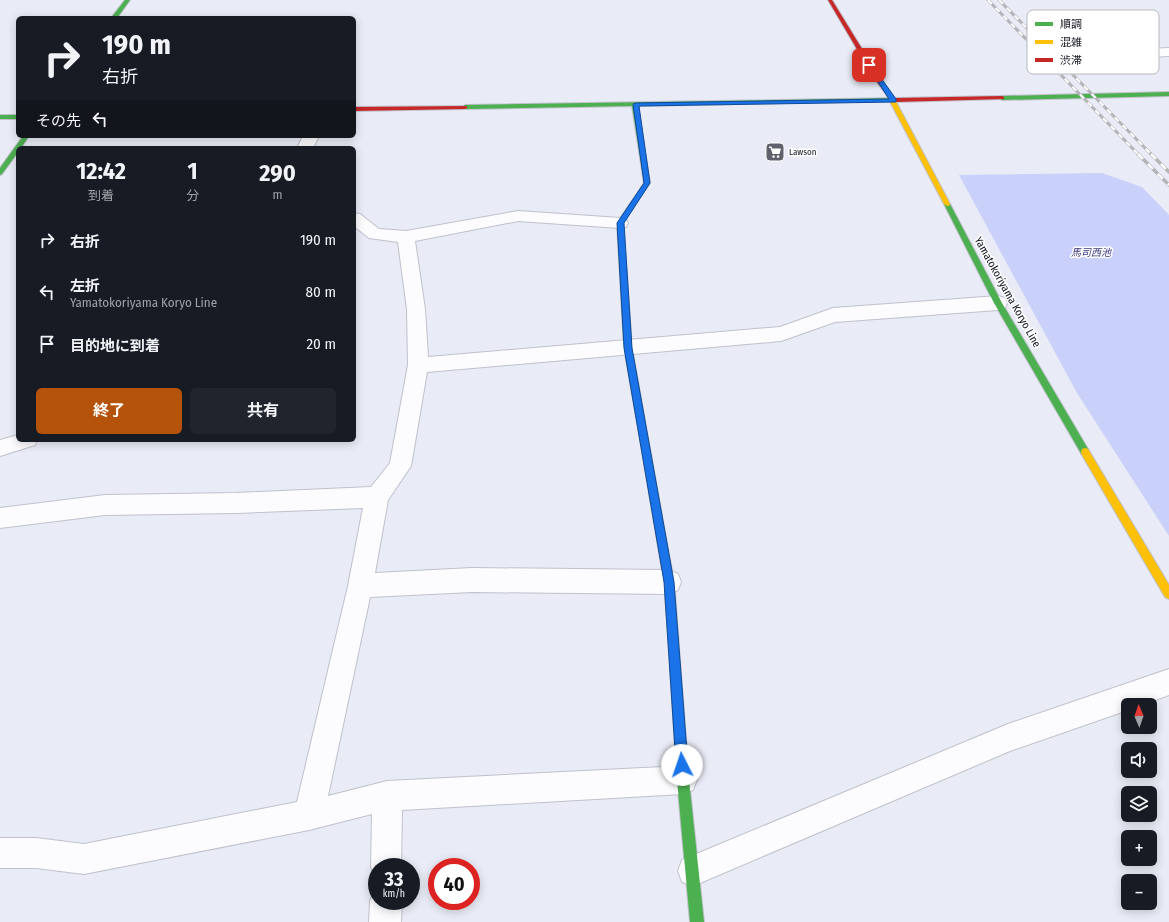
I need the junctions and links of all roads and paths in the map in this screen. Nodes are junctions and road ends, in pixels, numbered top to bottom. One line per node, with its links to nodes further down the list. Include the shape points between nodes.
1 (128, 0): 3 (street)
2 (830, 0): 7 (street, Yamatokoriyama Koryo Line, via 877,78)
3 (116, 16)
4 (1159, 52): 5 (street)
5 (1169, 52)
6 (1169, 94): 7 (street)
7 (894, 100): 8 (street); 17 (street, Yamatokoriyama Koryo Line)
8 (636, 104): 9 (street); 15 (street, via 647,183)
9 (356, 109)
10 (0, 117): 11 (street)
11 (16, 117)
12 (16, 150): 13 (street)
13 (0, 173)
14 (356, 220): 16 (street, via 375,234)
15 (620, 223): 16 (street, via 518,216); 18 (street)
16 (406, 237): 19 (street, via 416,309)
17 (998, 303): 18 (street, via 833,315 781,334); 26 (street, Yamatokoriyama Koryo Line)
18 (628, 348): 19 (street); 24 (street)
19 (418, 365): 22 (street, via 400,466)
20 (21, 442): 21 (lane)
21 (0, 448)
22 (377, 497): 23 (street, via 105,505); 25 (street)
23 (0, 518)
24 (669, 582): 25 (street, via 472,580); 28 (street)
25 (360, 586): 30 (street)
26 (1169, 594)
27 (1169, 682): 33 (street, via 1008,738)
28 (683, 780): 29 (street); 33 (street)
29 (387, 796): 30 (street); 32 (street)
30 (309, 815): 31 (street, via 84,860 36,853)
31 (0, 853)
32 (386, 858)
33 (693, 871): 36 (street)
34 (386, 910): 35 (street)
35 (385, 922)
36 (697, 922)

